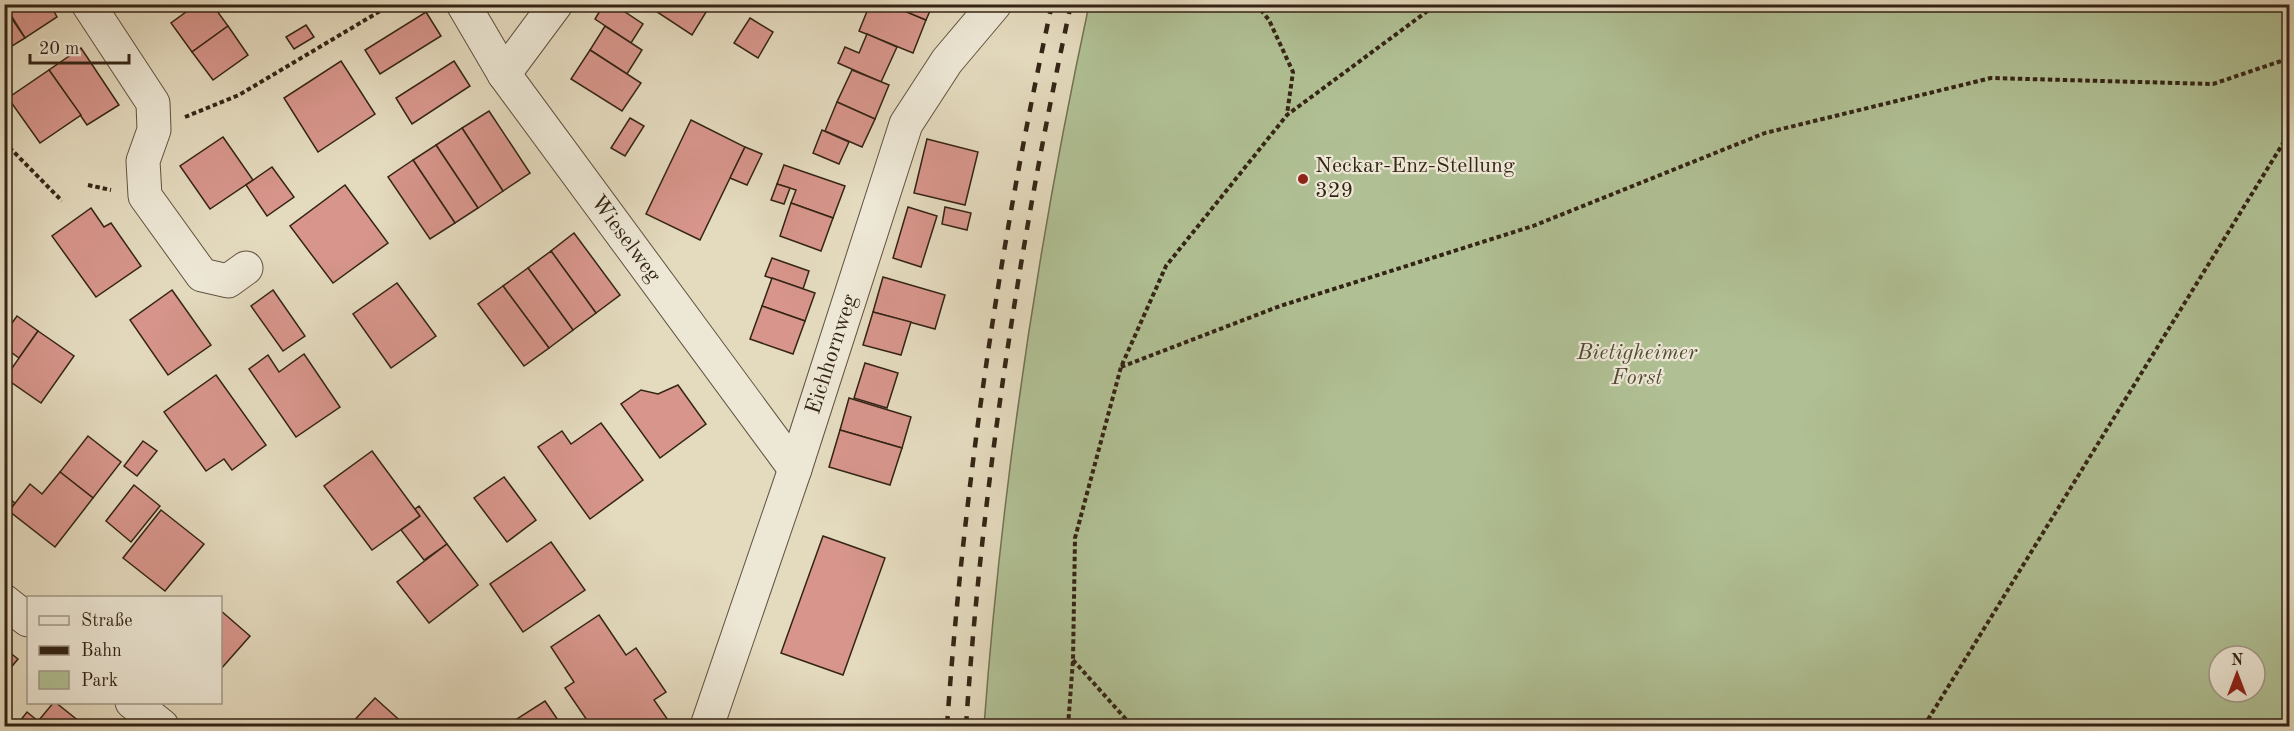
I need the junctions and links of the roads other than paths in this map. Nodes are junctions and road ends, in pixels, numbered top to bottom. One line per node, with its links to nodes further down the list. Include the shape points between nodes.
1 (88, 4): 6 (street, via 153,103 154,130 143,161 145,196 202,275 228,281)
2 (463, 4): 5 (street, Wieselweg)
3 (556, 4): 5 (street)
4 (995, 4): 7 (street, Eichhornweg, via 947,61 906,124)
5 (504, 74): 7 (street, Wieselweg)
6 (246, 268)
7 (795, 469): 12 (street, Eichhornweg)
8 (4, 602): 9 (street)
9 (27, 619)
10 (134, 704): 11 (street)
11 (162, 726)
12 (707, 726)

